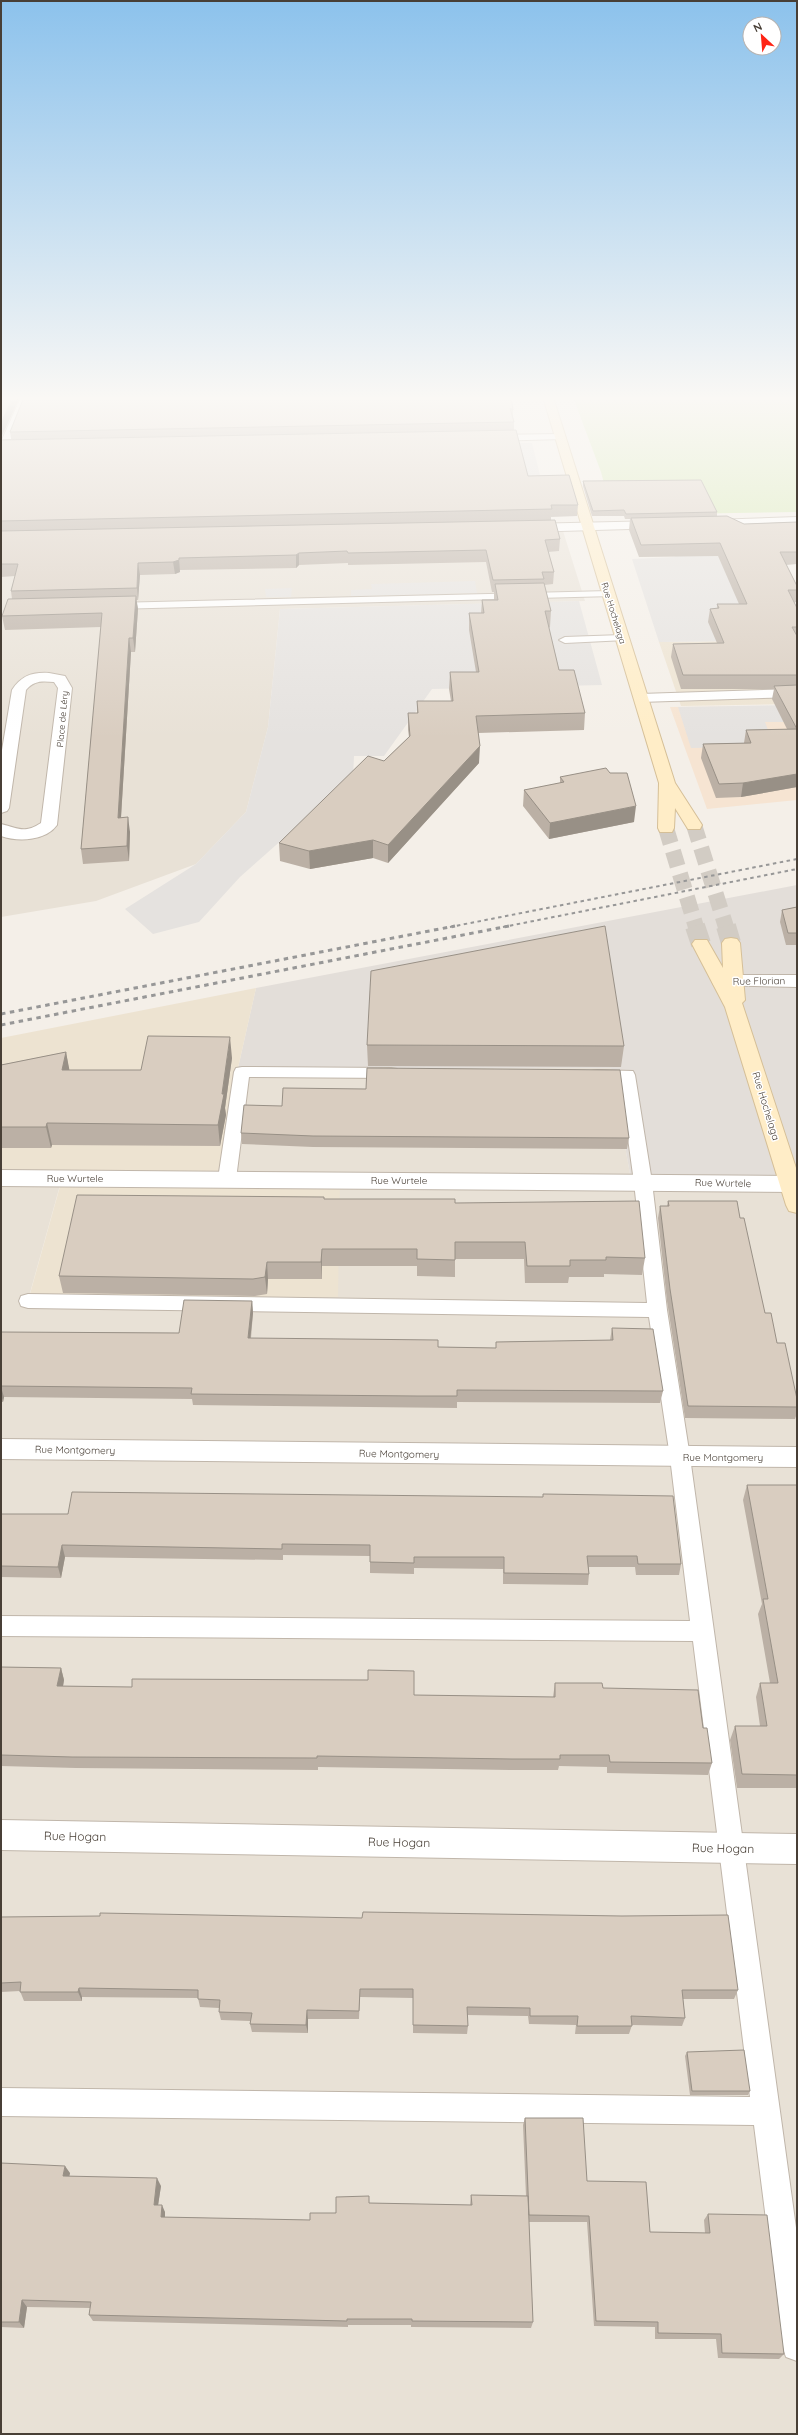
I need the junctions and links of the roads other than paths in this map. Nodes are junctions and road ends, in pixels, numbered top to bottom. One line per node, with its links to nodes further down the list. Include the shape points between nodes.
1 (584, 511): 5 (street, Rue Hochelaga)
2 (797, 522): 3 (street)
3 (697, 524)
4 (670, 525): 5 (street)
5 (589, 526): 6 (street); 7 (street, Rue Hochelaga)
6 (516, 528)
7 (609, 594): 8 (lane); 9 (street, Rue Hochelaga)
8 (104, 606)
9 (622, 638): 10 (lane); 12 (street, Rue Hochelaga)
10 (565, 640)
11 (797, 693): 12 (lane)
12 (640, 698): 15 (street, Rue Hochelaga)
13 (5, 760): 14 (street, Place de Léry); 19 (street, Place de Léry, via 21,686 34,678 60,679 66,688 49,825 43,830 24,834 13,834)
14 (3, 779): 16 (street, Place de Léry)
15 (666, 783): 17 (street, Rue Hochelaga); 18 (street, Rue Hochelaga)
16 (1, 808)
17 (694, 825)
18 (666, 828)
19 (1, 829)
20 (732, 943): 23 (street, Rue Hochelaga)
21 (701, 944): 23 (street, Rue Hochelaga)
22 (797, 980): 23 (street, Rue Florian)
23 (728, 981): 29 (street, Rue Hochelaga)
24 (407, 1073): 27 (lane, via 242,1072)
25 (580, 1075): 28 (lane, via 627,1075)
26 (1, 1178): 27 (street, Rue Wurtele)
27 (227, 1179): 28 (street, Rue Wurtele)
28 (643, 1182): 29 (street, Rue Wurtele); 32 (lane)
29 (794, 1184): 30 (street, Rue Hochelaga)
30 (797, 1205)
31 (28, 1301): 32 (lane)
32 (657, 1310): 34 (lane)
33 (1, 1449): 34 (street, Rue Montgomery)
34 (680, 1457): 35 (street, Rue Montgomery); 37 (lane)
35 (797, 1457)
36 (1, 1626): 37 (lane)
37 (702, 1631): 39 (lane)
38 (1, 1835): 39 (street, Rue Hogan)
39 (730, 1848): 40 (street, Rue Hogan); 42 (lane)
40 (797, 1849)
41 (1, 2102): 42 (lane)
42 (767, 2111): 43 (lane)
43 (797, 2346)

